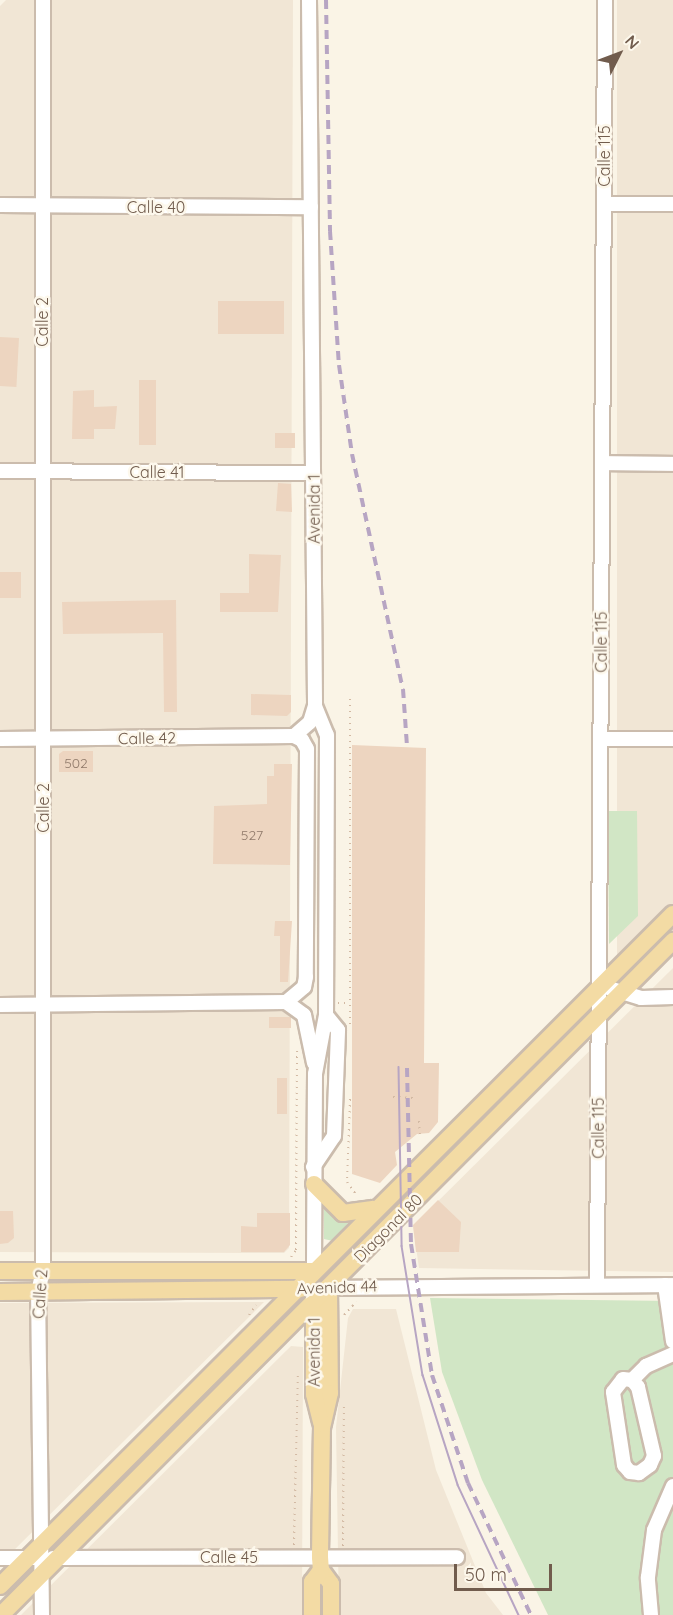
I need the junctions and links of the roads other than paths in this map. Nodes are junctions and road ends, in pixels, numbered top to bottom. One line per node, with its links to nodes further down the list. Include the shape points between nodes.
1 (44, 0): 7 (street, Calle 2)
2 (309, 0): 8 (street, Avenida 1)
3 (605, 0): 4 (street, Calle 115)
4 (604, 204): 5 (street); 9 (street, Calle 115)
5 (673, 204)
6 (0, 205): 7 (street, Calle 40)
7 (42, 206): 8 (street, Calle 40); 12 (street, Calle 2)
8 (311, 207): 13 (street, Avenida 1)
9 (603, 463): 10 (street); 16 (street, Calle 115)
10 (673, 464)
11 (0, 471): 12 (street, Calle 41)
12 (42, 471): 13 (street, Calle 41); 19 (street, Calle 2)
13 (313, 473): 14 (street, Avenida 1)
14 (315, 706): 15 (street, via 308,725); 28 (street, Avenida 1, via 327,735)
15 (294, 736): 19 (street, Calle 42); 25 (street, via 303,740 307,749 306,978 304,987)
16 (601, 739): 17 (street); 22 (street, Calle 115)
17 (673, 739)
18 (0, 740): 19 (street, Calle 42)
19 (43, 740): 27 (street, Calle 2)
20 (673, 914): 22 (main road, Diagonal 80)
21 (673, 941): 23 (main road, Diagonal 80)
22 (599, 985): 23 (street); 29 (street, Calle 115); 32 (main road, Diagonal 80)
23 (621, 993): 24 (street, via 640,998); 29 (main road, Diagonal 80)
24 (673, 998)
25 (286, 1002): 27 (street); 30 (street, via 305,1017)
26 (0, 1005): 27 (street)
27 (43, 1005): 35 (street, Calle 2)
28 (326, 1015): 30 (street, Avenida 1); 31 (street, Avenida 1, via 338,1030 334,1136)
29 (599, 1015): 36 (street, Calle 115); 41 (main road, Diagonal 80)
30 (315, 1074): 31 (street, Avenida 1)
31 (313, 1176): 32 (main road, via 342,1213); 33 (street, Avenida 1)
32 (374, 1209): 33 (main road, Diagonal 80)
33 (314, 1270): 35 (main road, Avenida 44); 38 (main road, Diagonal 80); 41 (main road, Avenida 1)
34 (0, 1271): 35 (main road, Avenida 44)
35 (43, 1271): 40 (street, Calle 2)
36 (597, 1284): 37 (street, Avenida 44); 41 (street, Avenida 44)
37 (669, 1285): 42 (street)
38 (296, 1289): 40 (main road, Avenida 44); 41 (main road, Avenida 44); 48 (main road, Diagonal 80)
39 (0, 1292): 40 (main road, Avenida 44)
40 (38, 1292): 48 (street, Calle 2)
41 (319, 1293): 48 (main road, Diagonal 80); 49 (main road, Avenida 1, via 330,1393 322,1427)
42 (673, 1341)
43 (673, 1354): 44 (street, via 646,1366)
44 (632, 1380): 44 (street, via 638,1387 654,1456 645,1470 634,1474 624,1465 613,1392 623,1379)
45 (673, 1486): 55 (street, via 654,1530 648,1577)
46 (457, 1557): 49 (street, Calle 45)
47 (0, 1558): 48 (street, Calle 45)
48 (43, 1558): 49 (street, Calle 45); 50 (main road, Diagonal 80); 51 (main road, Diagonal 80); 52 (street, Calle 2)
49 (321, 1563): 53 (main road, Avenida 1, via 312,1582); 54 (main road, Avenida 1, via 331,1584)
50 (0, 1586)
51 (1, 1615)
52 (42, 1615)
53 (312, 1615)
54 (331, 1615)
55 (651, 1615)

